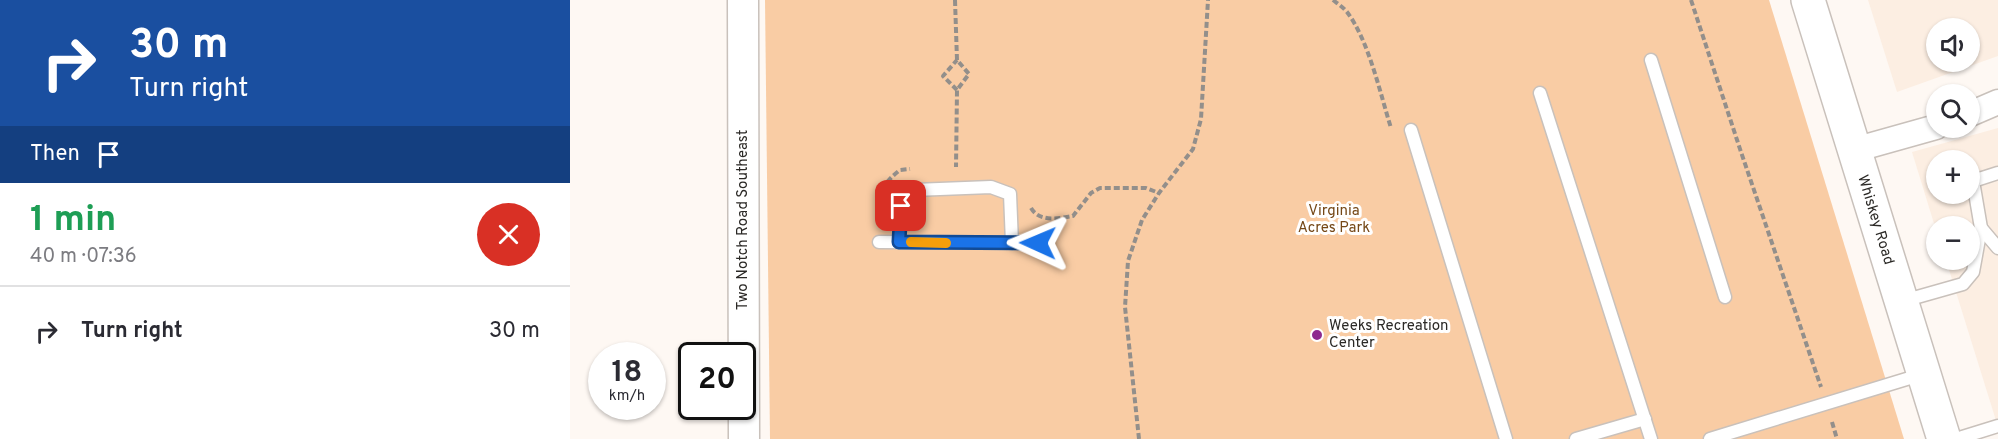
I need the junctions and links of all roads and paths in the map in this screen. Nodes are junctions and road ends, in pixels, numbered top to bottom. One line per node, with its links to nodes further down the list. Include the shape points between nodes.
1 (743, 0): 29 (street, Two Notch Road Southeast)
2 (955, 0): 6 (path)
3 (1208, 0): 30 (path, via 1201,118 1193,149 1142,220 1128,261 1125,307)
4 (1691, 0): 26 (path)
5 (1808, 0): 14 (main road, Whiskey Road)
6 (957, 60): 8 (path, via 969,74); 8 (path, via 943,76)
7 (1652, 60): 23 (lane)
8 (957, 90): 15 (path)
9 (1540, 93): 27 (lane)
10 (1998, 102): 11 (street)
11 (1980, 110)
12 (1411, 130): 31 (lane)
13 (1926, 130): 14 (street)
14 (1854, 150): 24 (main road, Whiskey Road)
15 (956, 167)
16 (1998, 173): 17 (lane, via 1973,181)
17 (1981, 228): 22 (lane); 24 (lane, via 1973,272 1963,284)
18 (879, 242): 19 (lane)
19 (899, 242): 20 (lane); 20 (lane, via 901,206 914,190 991,187 1010,194)
20 (1012, 243): 21 (lane)
21 (1038, 243)
22 (1998, 248)
23 (1725, 297)
24 (1901, 302): 25 (main road, Whiskey Road)
25 (1923, 374): 26 (lane); 36 (main road, Whiskey Road)
26 (1827, 404): 34 (lane); 35 (path)
27 (1645, 419): 32 (lane); 33 (lane)
28 (1998, 426): 37 (lane)
29 (744, 439)
30 (1139, 439)
31 (1506, 439)
32 (1576, 439)
33 (1652, 439)
34 (1710, 439)
35 (1837, 439)
36 (1944, 439)
37 (1956, 439)

